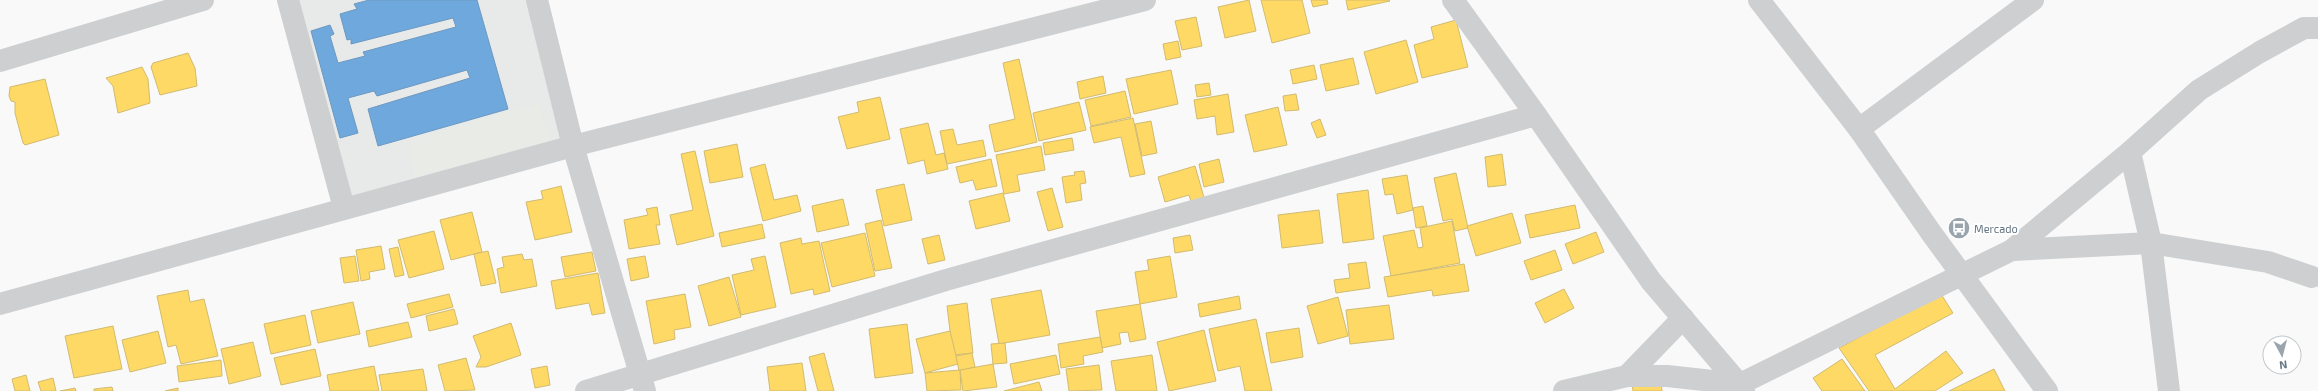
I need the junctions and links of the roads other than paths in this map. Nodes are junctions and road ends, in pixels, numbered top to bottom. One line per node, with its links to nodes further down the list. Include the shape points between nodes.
1 (203, 0): 9 (street)
2 (288, 0): 14 (street)
3 (537, 0): 12 (street)
4 (1145, 0): 12 (street)
5 (1453, 0): 10 (street)
6 (1759, 0): 11 (street)
7 (2033, 0): 11 (street)
8 (2318, 28): 13 (street, via 2304,28 2199,90)
9 (0, 61)
10 (1536, 115): 20 (street, via 1651,281); 22 (street, via 946,280)
11 (1859, 128): 17 (street)
12 (573, 146): 14 (street); 22 (street)
13 (2130, 152): 15 (street); 16 (street)
14 (344, 208): 19 (street)
15 (2151, 243): 16 (street); 18 (street, via 2268,262); 27 (street)
16 (2012, 250): 17 (street)
17 (1963, 276): 23 (street); 26 (street)
18 (2312, 277)
19 (0, 304)
20 (1683, 318): 21 (street); 23 (street)
21 (1627, 376): 23 (street, via 1667,376); 25 (street)
22 (643, 382): 24 (street)
23 (1742, 388)
24 (586, 391)
25 (1564, 391)
26 (2047, 391)
27 (2169, 391)

